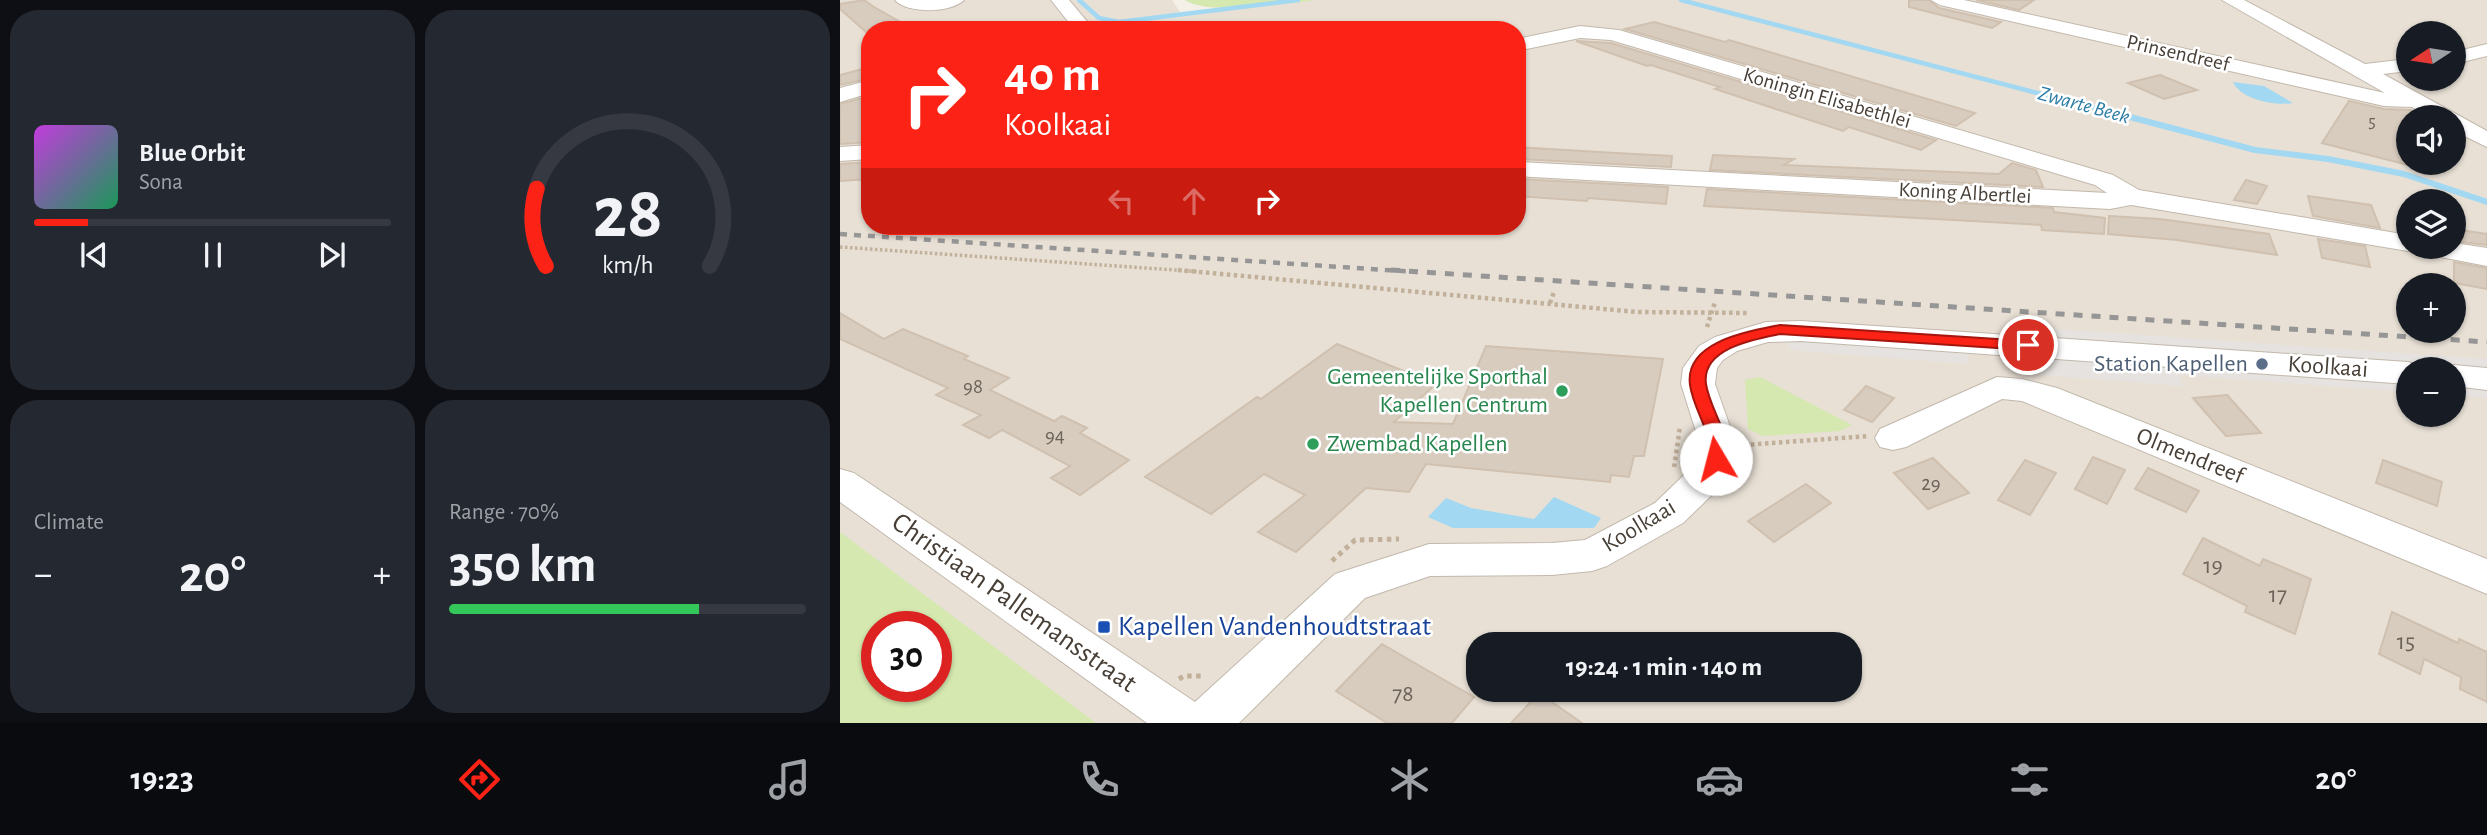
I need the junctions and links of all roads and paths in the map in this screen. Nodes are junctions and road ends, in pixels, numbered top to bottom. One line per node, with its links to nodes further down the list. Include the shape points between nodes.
1 (904, 0): 2 (street, via 916,6)
2 (955, 0)
3 (1060, 0): 6 (street)
4 (1940, 0): 14 (street, Prinsendreef, via 2384,99)
5 (2231, 0): 11 (street)
6 (1078, 21)
7 (1526, 43): 21 (street, Koningin Elisabethlei, via 1580,32 1612,34 2104,180)
8 (2485, 52): 9 (street)
9 (2466, 56)
10 (2396, 67): 11 (street)
11 (2361, 71): 14 (street)
12 (861, 88): 13 (street)
13 (840, 94)
14 (2417, 101): 15 (street)
15 (2424, 105)
16 (2466, 129): 17 (street)
17 (2487, 140)
18 (861, 153): 19 (street)
19 (840, 154)
20 (1526, 169): 21 (street, Koning Albertlei, via 2110,201)
21 (2131, 197): 22 (street, Koning Albertlei)
22 (2396, 241)
23 (840, 247): 28 (path, via 1236,274)
24 (2466, 253): 25 (street)
25 (2487, 257)
26 (1554, 292): 28 (path)
27 (1715, 302): 30 (path)
28 (1550, 303): 29 (path)
29 (1637, 312)
30 (1710, 312)
31 (2396, 372): 35 (street, Koolkaai, via 1780,330 1726,344 1711,353 1700,368 1698,384)
32 (2466, 377): 33 (street)
33 (2487, 379)
34 (1893, 438): 35 (path, via 1877,435); 37 (street, Olmendreef, via 1997,388 2022,390)
35 (1718, 447): 39 (street, Koolkaai, via 1716,459 1699,484 1669,513 1591,555 1429,560 1350,586)
36 (840, 484): 38 (street, Christiaan Pallemansstraat)
37 (2487, 577)
38 (1186, 723)
39 (1206, 723)

